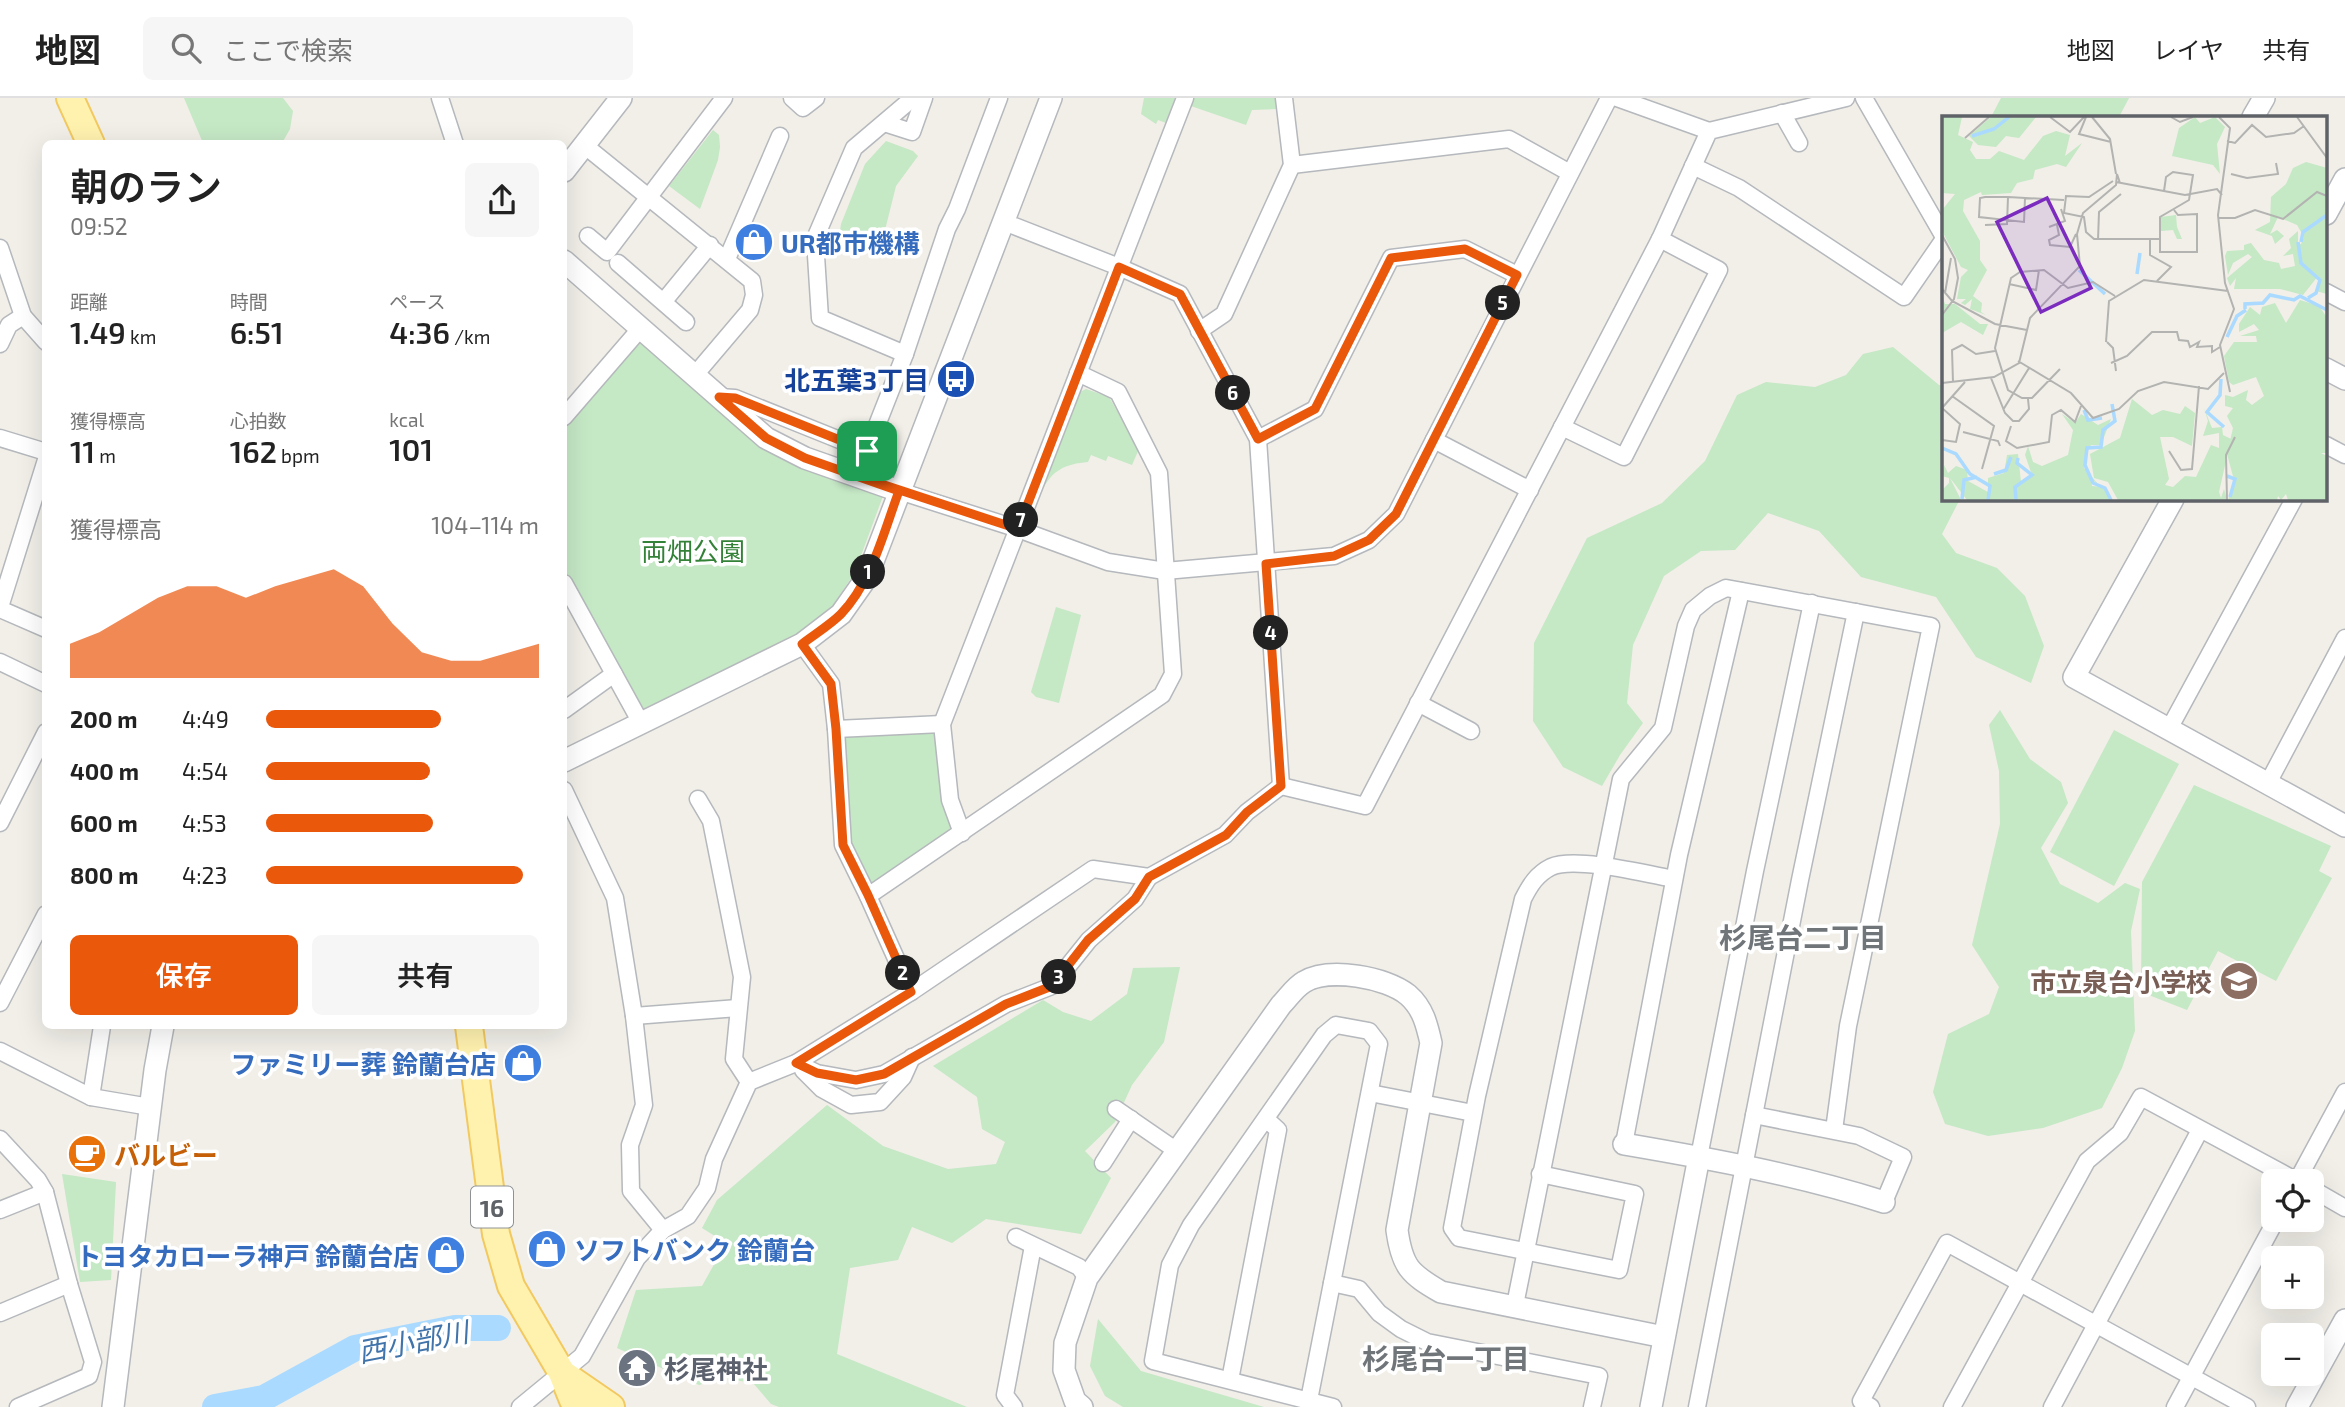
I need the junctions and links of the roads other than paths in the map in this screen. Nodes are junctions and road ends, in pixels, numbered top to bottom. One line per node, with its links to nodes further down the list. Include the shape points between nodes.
1 (70, 98): 23 (main road)
2 (440, 98): 24 (street)
3 (621, 98): 26 (street)
4 (724, 98): 32 (street)
5 (792, 98): 6 (street, via 803,108)
6 (816, 98)
7 (913, 98): 20 (street)
8 (924, 98): 20 (street, via 912,132)
9 (999, 98): 55 (street, via 947,229)
10 (1051, 98): 34 (street)
11 (1185, 98): 44 (street)
12 (1284, 98): 27 (street)
13 (1609, 98): 30 (street)
14 (1617, 98): 21 (street)
15 (1846, 98): 18 (street)
16 (1864, 98): 35 (street)
17 (2264, 98): 19 (street)
18 (1782, 113): 21 (street); 25 (street)
19 (2254, 116)
20 (884, 122): 55 (street, via 854,148 815,240 820,318)
21 (1709, 131): 28 (street)
22 (780, 136): 41 (street)
23 (89, 140)
24 (454, 140)
25 (1799, 143)
26 (583, 145): 29 (street); 32 (street)
27 (1292, 165): 30 (street, via 1508,139); 52 (street, via 1224,314)
28 (1693, 166): 37 (street); 38 (street, via 1739,188 1905,297)
29 (567, 167)
30 (1570, 173): 45 (street)
31 (2345, 179): 33 (street)
32 (649, 197): 36 (street, via 607,252); 39 (street)
33 (2328, 210)
34 (1004, 222): 44 (street); 73 (street)
35 (1942, 234)
36 (588, 236)
37 (1660, 239): 62 (street); 62 (street, via 1719,270 1624,457)
38 (1942, 241)
39 (710, 245): 41 (street); 47 (street)
40 (0, 248): 49 (street)
41 (727, 259): 58 (street, via 752,281 750,310)
42 (618, 263): 47 (street)
43 (567, 264): 51 (street)
44 (1119, 267): 52 (street, via 1180,294); 57 (street)
45 (1517, 275): 64 (street, via 1465,249 1391,258 1315,409); 65 (street)
46 (2328, 293): 48 (street)
47 (664, 301): 50 (street)
48 (2345, 302)
49 (23, 316): 53 (street); 54 (street, via 9,326)
50 (685, 322)
51 (640, 329): 58 (street); 61 (street)
52 (1199, 331): 64 (street)
53 (42, 337)
54 (0, 344)
55 (905, 354): 68 (street)
56 (2328, 370): 59 (street)
57 (1078, 373): 76 (street); 78 (street, via 1118,392 1159,473)
58 (694, 376): 60 (street)
59 (2345, 379)
60 (719, 397): 68 (street, via 735,398); 71 (street, via 766,438)
61 (567, 414)
62 (1562, 427): 72 (street)
63 (0, 438): 67 (street)
64 (1258, 439): 77 (street)
65 (1434, 440): 72 (street); 77 (street, via 1396,514 1369,540 1334,556)
66 (2328, 446): 69 (street)
67 (42, 451)
68 (867, 451): 71 (street)
69 (2345, 455)
70 (42, 473): 82 (street)
71 (857, 476): 73 (street)
72 (1530, 490): 90 (street)
73 (899, 491): 76 (street); 86 (street, via 858,590 841,614)
74 (2172, 500): 95 (street, via 2074,677)
75 (2293, 500): 95 (street)
76 (1018, 529): 78 (street, via 1108,562); 93 (street)
77 (1266, 564): 78 (street); 100 (street)
78 (1165, 571): 105 (street, via 1173,674 1162,695)
79 (567, 588): 88 (street)
80 (1741, 591): 81 (street); 106 (street, via 1726,588 1693,610 1663,729 1621,779); 108 (street)
81 (1812, 603): 83 (street); 137 (street)
82 (0, 608): 84 (street)
83 (1856, 612): 129 (street); 132 (street, via 1931,626 1848,1026)
84 (42, 627)
85 (2345, 638): 99 (street)
86 (802, 644): 92 (street); 94 (street, via 831,684)
87 (0, 662): 89 (street)
88 (614, 674): 91 (street); 92 (street)
89 (42, 682)
90 (1418, 703): 96 (street); 100 (street, via 1365,806)
91 (567, 708)
92 (641, 723): 98 (street)
93 (943, 724): 94 (street); 105 (street, via 950,800)
94 (836, 729): 109 (street, via 843,845)
95 (2169, 729): 99 (street)
96 (1471, 731)
97 (42, 740): 103 (street)
98 (567, 760)
99 (2268, 783): 104 (street)
100 (1281, 786): 107 (street, via 1226,835)
101 (567, 796): 114 (street, via 615,898)
102 (698, 799): 113 (street, via 711,821 742,977)
103 (0, 823)
104 (2345, 825)
105 (962, 832): 109 (street)
106 (1604, 867): 108 (street); 128 (street, via 1554,866 1532,883 1523,899); 142 (street)
107 (1149, 877): 111 (street, via 1093,869); 119 (street, via 1135,899 1088,940 1052,986 1006,1004)
108 (1674, 879): 135 (street)
109 (868, 895): 111 (street)
110 (42, 922): 112 (street)
111 (911, 992): 120 (street)
112 (0, 1003)
113 (738, 1008): 114 (street); 121 (street, via 734,1059)
114 (634, 1016): 148 (street, via 644,1105 630,1145 631,1191)
115 (101, 1029): 124 (street)
116 (163, 1029): 126 (street)
117 (469, 1029): 164 (main road, 16, via 496,1234 511,1286)
118 (0, 1051): 124 (street)
119 (912, 1057): 120 (street, via 884,1074 856,1080 817,1073); 120 (street, via 903,1077 880,1102 851,1105 822,1089)
120 (796, 1063): 121 (street)
121 (749, 1082): 148 (street, via 714,1159 707,1188 688,1216)
122 (2345, 1092): 141 (street)
123 (1370, 1093): 125 (street); 131 (street, via 1379,1044 1369,1031 1336,1024); 154 (street)
124 (91, 1097): 126 (street)
125 (1421, 1103): 128 (street); 136 (street, via 1431,1043 1424,1016 1408,995 1384,983 1326,975 1303,982 1281,1005); 157 (street, via 1397,1230 1401,1257 1419,1279 1441,1292)
126 (150, 1107): 162 (street)
127 (1116, 1109): 130 (street)
128 (1474, 1113): 152 (street, via 1452,1228 1459,1238)
129 (1754, 1115): 132 (street); 139 (street)
130 (1131, 1119): 136 (street); 138 (street)
131 (1265, 1119): 166 (street, via 1278,1130); 166 (street, via 1191,1225 1170,1265 1153,1361)
132 (1833, 1130): 145 (street, via 1859,1136 1903,1157)
133 (2200, 1130): 140 (street); 155 (street, via 2141,1097 2120,1133 2087,1161); 160 (street)
134 (0, 1139): 143 (street)
135 (1624, 1144): 137 (street)
136 (1177, 1151): 153 (street)
137 (1699, 1157): 139 (street); 161 (street)
138 (1103, 1163)
139 (1744, 1166): 145 (street, via 1833,1185); 178 (street)
140 (2274, 1169)
141 (2303, 1169)
142 (1540, 1174): 152 (street); 152 (street, via 1635,1194 1619,1270)
143 (45, 1192): 147 (street); 156 (street)
144 (2324, 1196): 146 (street)
145 (1884, 1202)
146 (2345, 1208)
147 (0, 1210)
148 (663, 1230): 164 (street, via 637,1258 582,1356)
149 (2270, 1232): 165 (street)
150 (1016, 1237): 151 (street)
151 (1033, 1246): 153 (street, via 1079,1267); 174 (street, via 1005,1395)
152 (1525, 1252): 157 (street)
153 (1087, 1278): 168 (street, via 1065,1343 1064,1370)
154 (1332, 1283): 167 (street); 176 (street, via 1359,1289 1379,1313 1427,1342 1599,1376)
155 (2021, 1283): 160 (street); 179 (street, via 1947,1243 1861,1401); 180 (street)
156 (69, 1284): 158 (street); 163 (street)
157 (1514, 1305): 161 (street)
158 (0, 1313)
159 (2345, 1320): 184 (street)
160 (2095, 1324): 165 (street); 181 (street)
161 (1664, 1337): 177 (street)
162 (121, 1350): 163 (street); 170 (street)
163 (93, 1362): 169 (street, via 89,1376)
164 (562, 1373): 171 (street); 172 (main road, 16, via 573,1400); 173 (main road, 16)
165 (2191, 1377): 182 (street); 183 (street)
166 (1230, 1380): 167 (street)
167 (1309, 1400): 175 (street)
168 (1075, 1405)
169 (18, 1407)
170 (113, 1407)
171 (520, 1407)
172 (581, 1407)
173 (611, 1407)
174 (1014, 1407)
175 (1333, 1407)
176 (1592, 1407)
177 (1651, 1407)
178 (1697, 1407)
179 (1871, 1407)
180 (1952, 1407)
181 (2052, 1407)
182 (2175, 1407)
183 (2247, 1407)
184 (2297, 1407)

